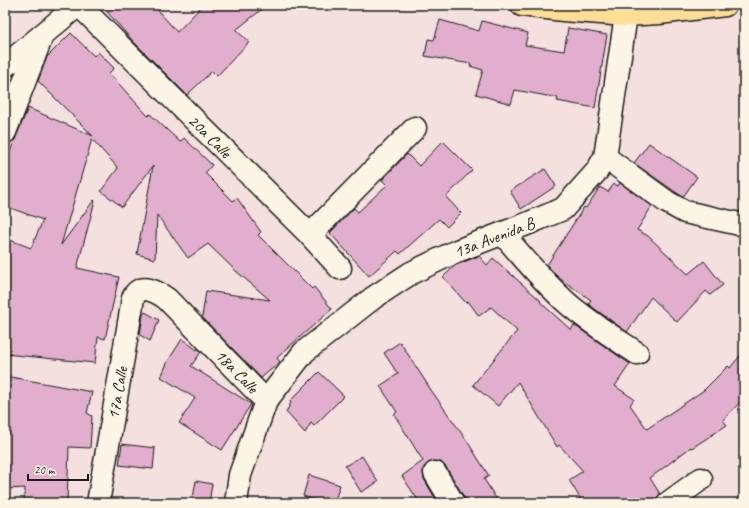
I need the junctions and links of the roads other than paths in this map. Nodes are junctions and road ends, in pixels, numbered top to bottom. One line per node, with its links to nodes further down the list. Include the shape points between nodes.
1 (79, 5): 6 (street); 13 (street, 20a Calle)
2 (522, 5): 5 (main road)
3 (725, 5): 4 (main road)
4 (660, 9): 5 (main road)
5 (626, 15): 10 (street, 13a Avenida B)
6 (42, 36): 7 (street); 9 (street)
7 (5, 66)
8 (416, 128): 13 (street)
9 (5, 132)
10 (605, 157): 11 (street, via 685,212); 12 (street, 13a Avenida B, via 597,171 563,209)
11 (744, 225)
12 (503, 234): 16 (street, via 523,259 568,303); 17 (street, 13a Avenida B, via 457,251 411,273 373,298 304,352)
13 (310, 235): 14 (street, 20a Calle)
14 (340, 268)
15 (145, 289): 17 (street, 18a Calle, via 160,293 167,299); 20 (street, 17a Calle, via 134,295)
16 (637, 353)
17 (266, 401): 21 (street, 18a Calle, via 240,475)
18 (435, 473): 22 (street)
19 (701, 479): 23 (street)
20 (98, 503)
21 (236, 503)
22 (454, 503)
23 (668, 503)

